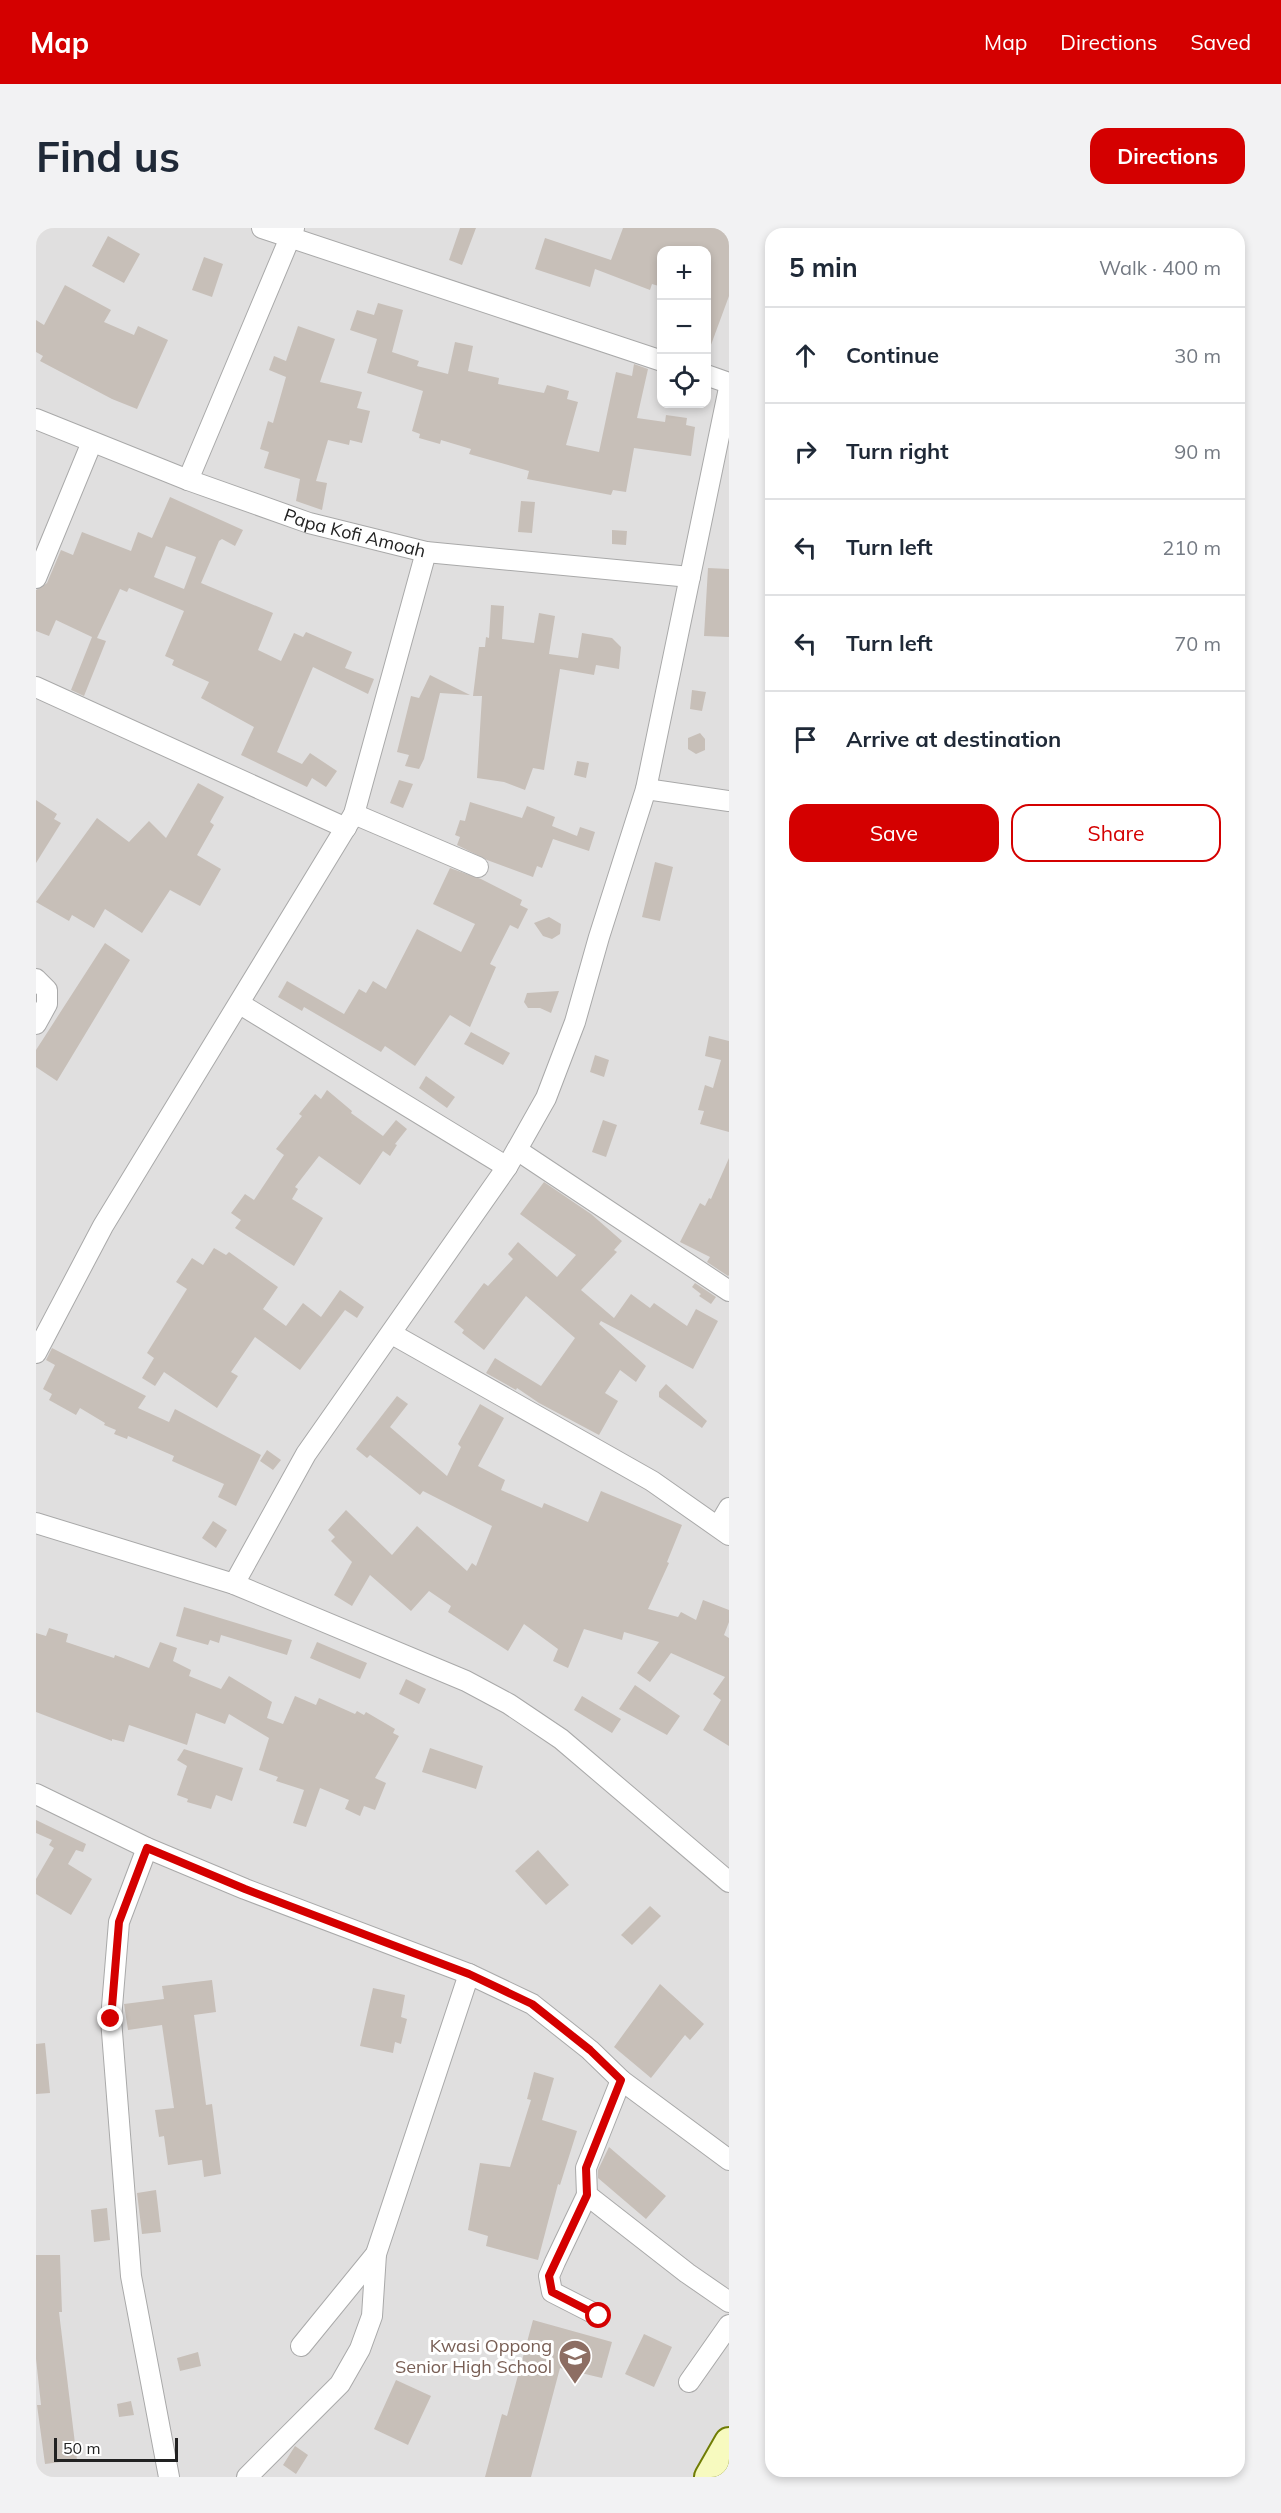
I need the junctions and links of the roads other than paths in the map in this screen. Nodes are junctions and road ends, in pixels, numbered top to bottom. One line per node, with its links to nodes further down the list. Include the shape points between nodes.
1 (262, 228): 2 (street)
2 (292, 233): 3 (street); 9 (street)
3 (657, 359)
4 (711, 377): 5 (street)
5 (729, 383)
6 (729, 388): 11 (street)
7 (36, 419): 8 (street, Papa Kofi Amoah)
8 (92, 442): 9 (street, Papa Kofi Amoah); 12 (street)
9 (188, 480): 10 (street, Papa Kofi Amoah, via 309,523)
10 (426, 552): 11 (street, Papa Kofi Amoah); 16 (street)
11 (690, 577): 14 (street)
12 (36, 578)
13 (36, 687): 16 (street)
14 (646, 789): 15 (street); 21 (street, via 575,1022 546,1098)
15 (729, 801)
16 (350, 821): 17 (street); 19 (street)
17 (478, 867)
18 (36, 979): 20 (street, via 47,990 47,1004)
19 (240, 1004): 22 (street); 25 (street, via 103,1226)
20 (36, 1024)
21 (517, 1150): 22 (street); 23 (street)
22 (507, 1167): 24 (street)
23 (729, 1291)
24 (392, 1334): 28 (street, via 652,1481); 29 (street, via 306,1454)
25 (38, 1342)
26 (729, 1508): 28 (street)
27 (36, 1523): 29 (street)
28 (724, 1530)
29 (234, 1584): 32 (street, via 466,1681 509,1704 561,1739)
30 (36, 1794): 31 (street)
31 (147, 1848): 33 (street); 44 (street, via 119,1922 111,2019 131,2276)
32 (726, 1873)
33 (469, 1974): 34 (street, via 532,2004); 37 (street)
34 (621, 2080): 35 (street); 36 (street, via 586,2168)
35 (729, 2160)
36 (587, 2195): 38 (street); 39 (street, via 549,2276 552,2292)
37 (376, 2254): 41 (street); 45 (street, via 372,2316 360,2349 340,2384)
38 (729, 2302)
39 (599, 2316)
40 (729, 2325): 42 (street)
41 (301, 2346)
42 (689, 2382)
43 (729, 2442): 46 (street)
44 (169, 2477)
45 (247, 2477)
46 (709, 2477)

